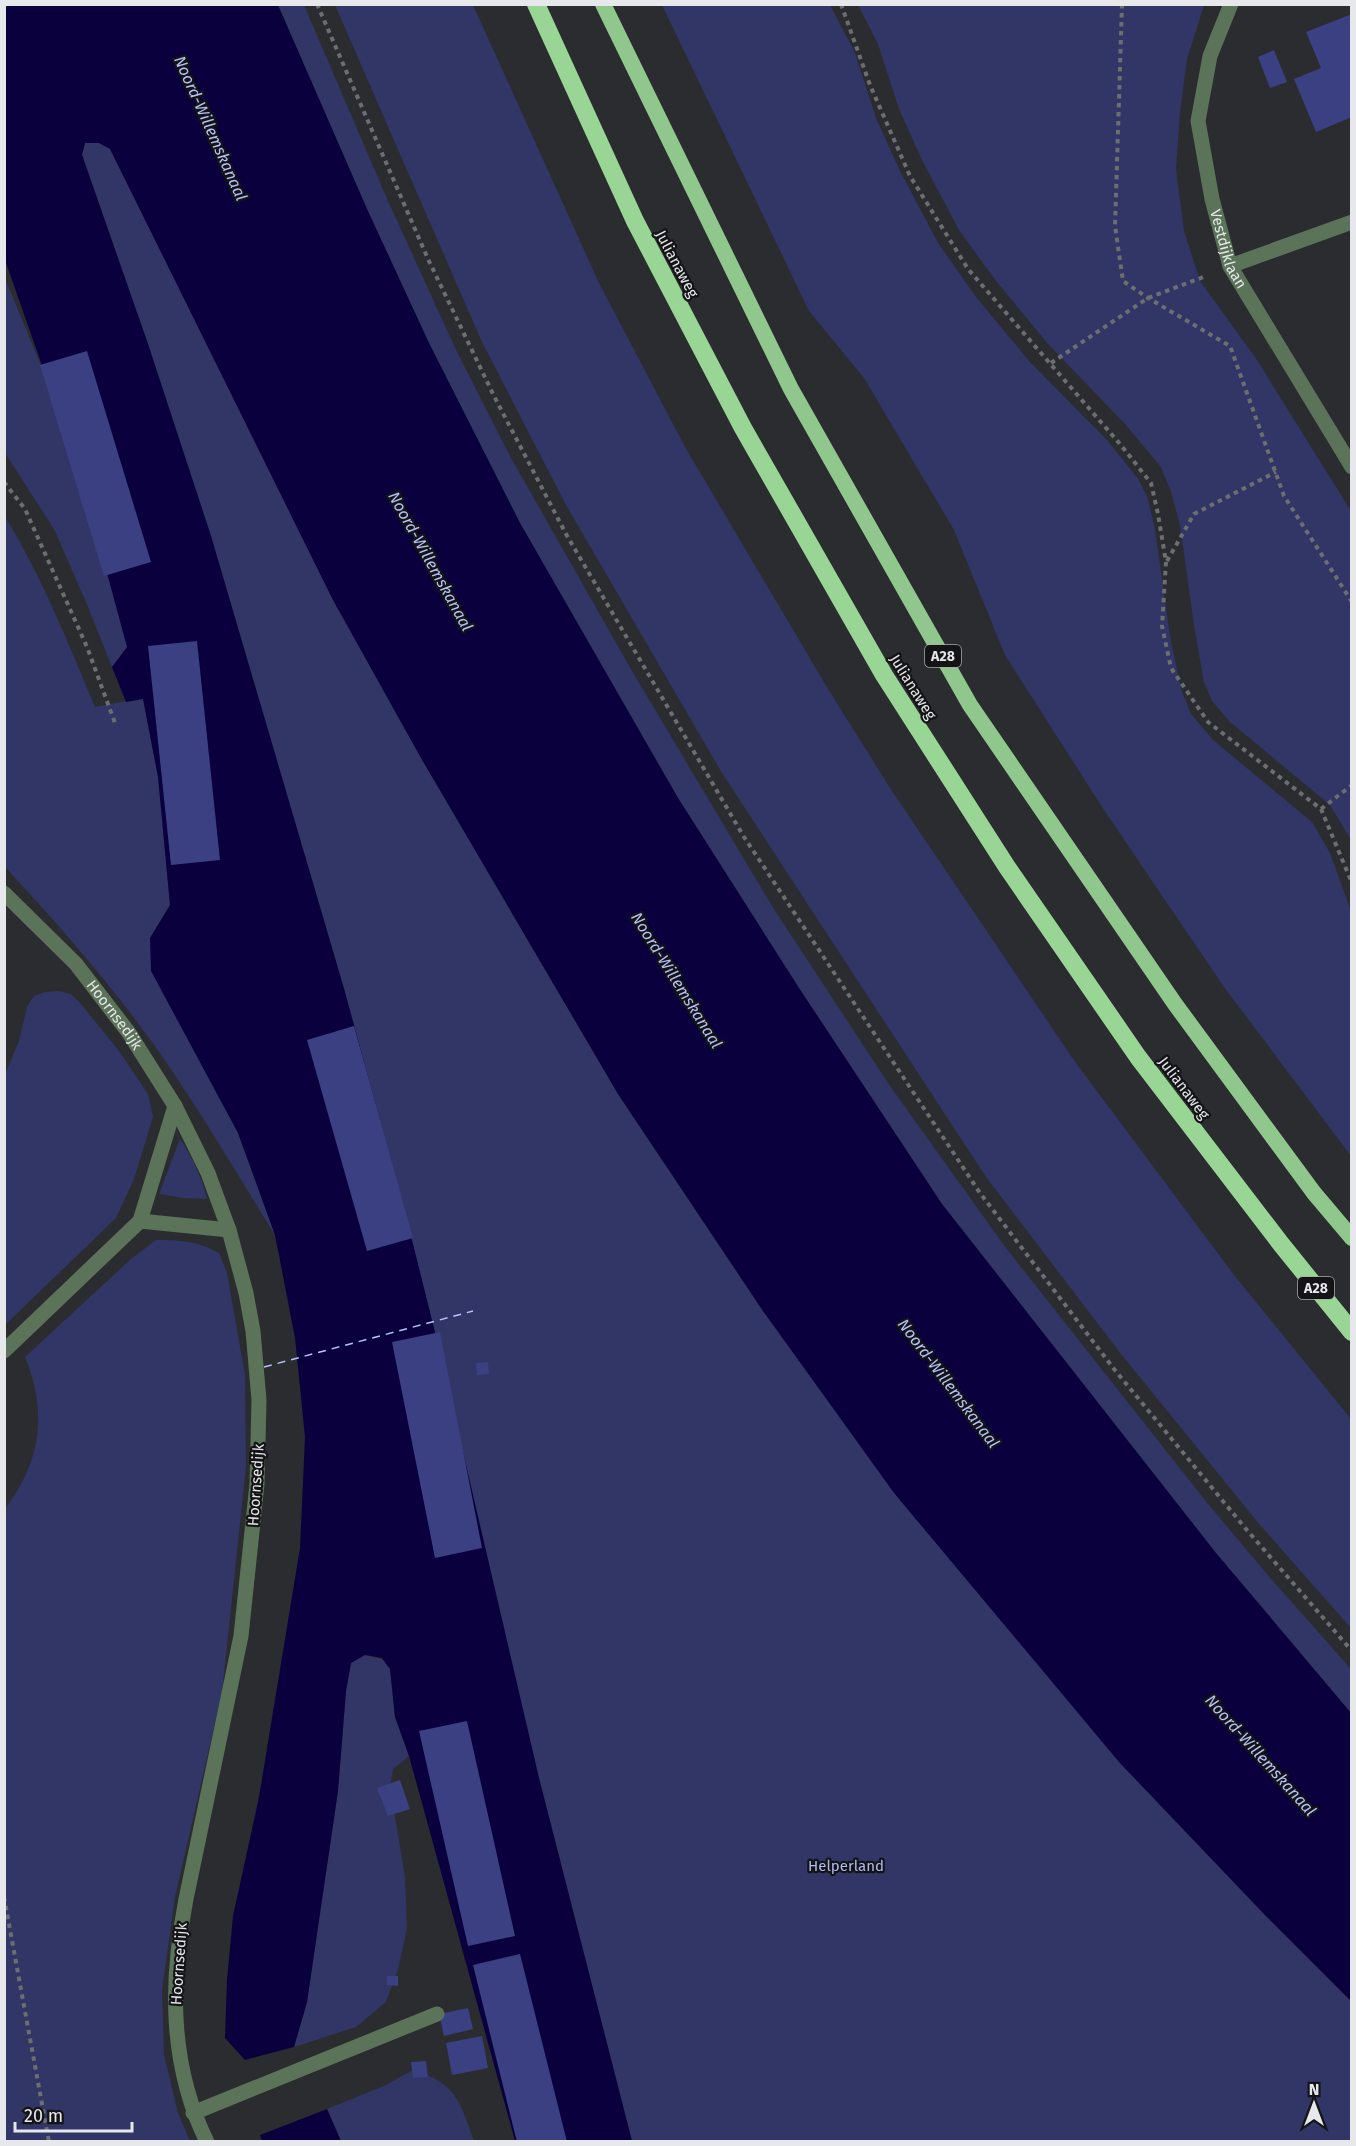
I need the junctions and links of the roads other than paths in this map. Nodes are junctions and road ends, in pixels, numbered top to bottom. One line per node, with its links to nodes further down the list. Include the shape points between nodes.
1 (536, 4): 12 (highway, Julianaweg / A28, via 635,221 743,428 884,675 1007,867 1138,1057)
2 (603, 4): 11 (highway, A28, via 792,389 970,705 1175,1004 1314,1193)
3 (1232, 4): 5 (street, Vestdijklaan, via 1210,56 1198,121 1212,199)
4 (1352, 222): 5 (street)
5 (1230, 266): 6 (street, Vestdijklaan)
6 (1352, 467)
7 (4, 893): 8 (street, Hoornsedijk, via 76,964 129,1033)
8 (175, 1106): 9 (street); 10 (street, Hoornsedijk, via 208,1173)
9 (140, 1221): 10 (street); 13 (street)
10 (229, 1230): 15 (street, Hoornsedijk, via 253,1331 260,1430 241,1636 178,1937 175,2014)
11 (1352, 1238)
12 (1352, 1332)
13 (4, 1351)
14 (437, 2014): 15 (street)
15 (193, 2114): 16 (street, Hoornsedijk)
16 (207, 2142)

